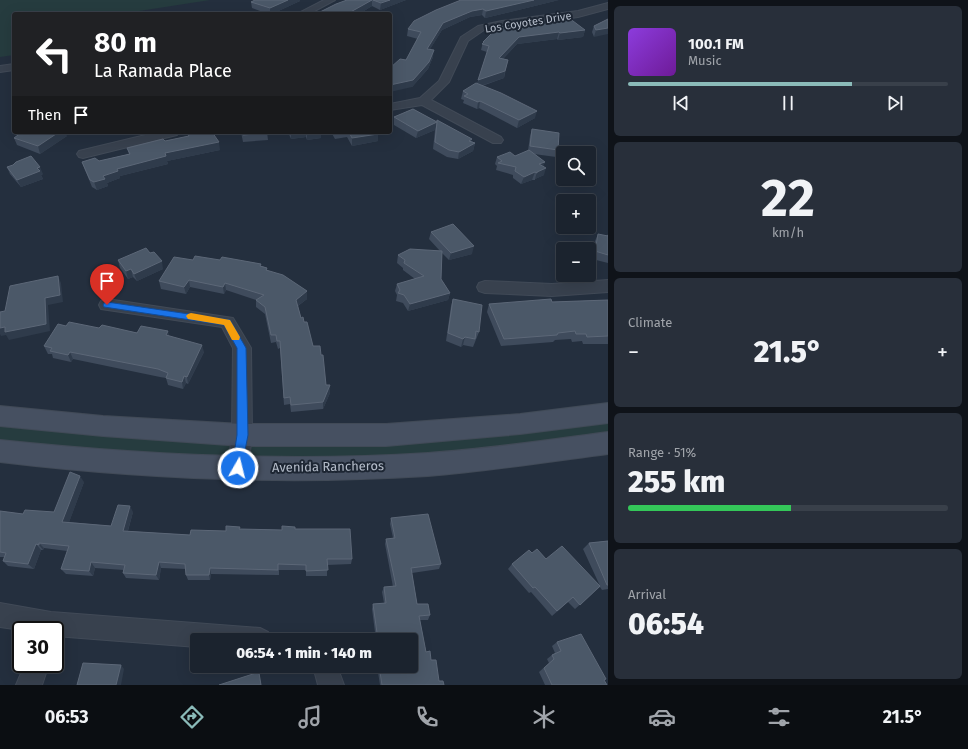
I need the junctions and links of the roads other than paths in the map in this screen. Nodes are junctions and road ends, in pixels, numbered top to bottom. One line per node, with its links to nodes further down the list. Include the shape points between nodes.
1 (331, 0): 3 (street)
2 (608, 6): 6 (street, Los Coyotes Drive, via 578,14 481,28 464,39 444,82)
3 (306, 12)
4 (12, 67): 5 (street)
5 (0, 69)
6 (424, 101): 7 (street); 9 (street)
7 (392, 107)
8 (165, 134): 10 (street)
9 (497, 140)
10 (83, 154)
11 (608, 286): 12 (street, via 552,290)
12 (485, 287)
13 (107, 305): 16 (street, via 227,322 242,348)
14 (608, 413): 16 (main road, via 520,424 386,435)
15 (0, 416): 16 (main road)
16 (242, 435): 19 (street)
17 (608, 443): 19 (main road, Avenida Rancheros, via 489,458 381,466)
18 (0, 451): 19 (main road, Avenida Rancheros, via 172,466)
19 (238, 468)
20 (0, 615): 21 (street)
21 (25, 621)
22 (64, 628): 23 (street)
23 (190, 636)
24 (34, 673): 26 (street)
25 (328, 673): 27 (street)
26 (29, 685)
27 (331, 685)

